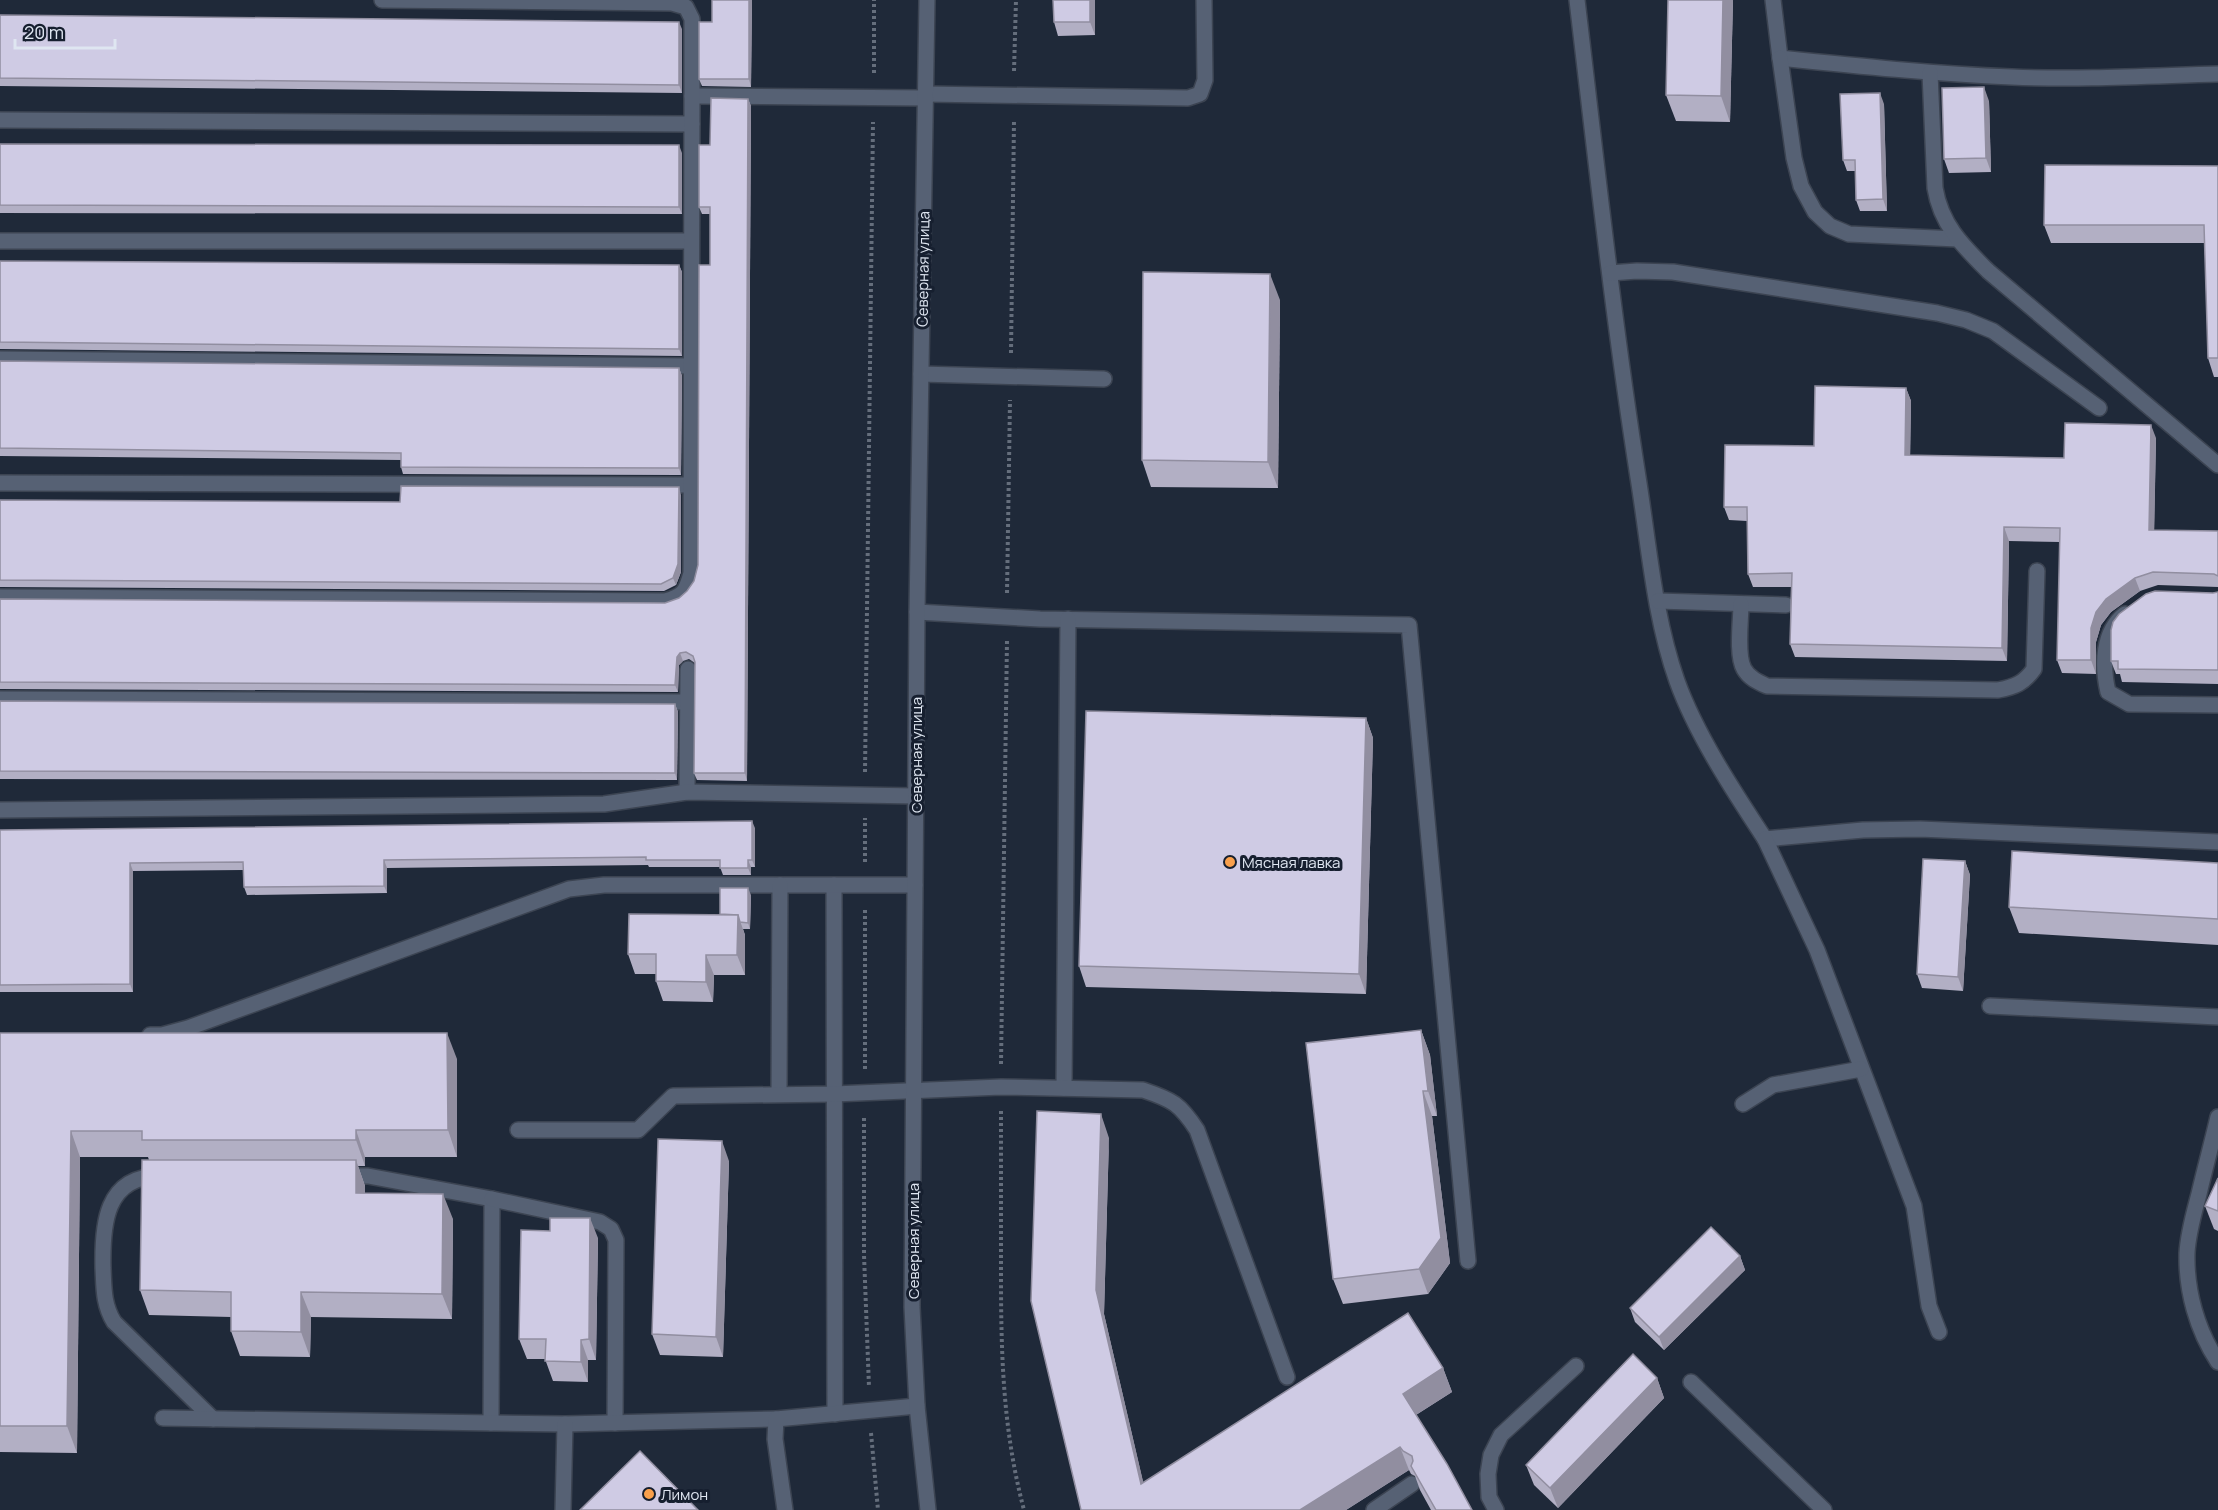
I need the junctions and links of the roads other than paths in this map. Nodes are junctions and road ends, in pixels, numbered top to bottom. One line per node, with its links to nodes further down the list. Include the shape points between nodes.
1 (382, 0): 9 (main road, via 672,3 686,7 692,19)
2 (927, 0): 10 (main road, Северная улица)
3 (1204, 0): 10 (main road, via 1205,80 1200,94 1188,98)
4 (1577, 0): 16 (main road)
5 (1773, 0): 6 (main road)
6 (1780, 58): 7 (main road); 13 (main road, via 1794,158 1801,186 1815,212 1830,226 1849,234)
7 (1930, 73): 8 (main road, via 2078,79); 13 (main road, via 1935,188 1938,205)
8 (2218, 74)
9 (692, 96): 10 (main road); 12 (main road)
10 (926, 96): 19 (main road, Северная улица)
11 (0, 120): 12 (main road)
12 (692, 124): 15 (main road)
13 (1957, 239): 22 (main road, via 1988,271)
14 (0, 241): 15 (main road)
15 (691, 241): 18 (main road)
16 (1610, 273): 21 (main road, via 1672,272 1966,320 1993,331); 27 (main road, via 1619,358)
17 (0, 359): 18 (main road)
18 (691, 366): 24 (main road)
19 (921, 374): 20 (main road); 31 (main road, Северная улица)
20 (1104, 379)
21 (2098, 408)
22 (2218, 465)
23 (0, 483): 24 (main road)
24 (691, 485): 26 (main road, via 691,573 687,588 679,597 665,601)
25 (2037, 571): 28 (main road, via 2034,669 2026,680 1998,690 1767,686 1744,670)
26 (0, 597)
27 (1658, 601): 28 (main road); 40 (main road, via 1662,633 1677,682 1734,793)
28 (1741, 604): 30 (main road)
29 (2138, 604): 36 (main road, via 2109,631 2108,692 2129,704)
30 (1786, 605)
31 (917, 612): 32 (main road); 38 (main road, Северная улица)
32 (1068, 619): 49 (main road); 59 (main road, via 1409,625)
33 (688, 669): 35 (main road)
34 (0, 699): 35 (main road)
35 (688, 702): 37 (main road)
36 (2218, 705)
37 (687, 792): 38 (main road); 39 (main road, via 604,804)
38 (916, 796): 44 (main road, Северная улица)
39 (0, 810)
40 (1765, 839): 41 (main road, via 1920,829); 48 (main road, via 1817,950)
41 (2218, 842)
42 (780, 885): 43 (main road); 47 (main road, via 604,885 569,889 189,1028 162,1035); 51 (main road)
43 (834, 885): 44 (main road); 52 (main road)
44 (915, 885): 50 (main road, Северная улица)
45 (1990, 1006): 46 (main road)
46 (2218, 1017)
47 (139, 1035)
48 (1861, 1069): 53 (main road, via 1773,1085); 60 (main road, via 1914,1206 1929,1306)
49 (1064, 1088): 50 (main road); 63 (main road, via 1143,1090 1184,1110 1197,1131)
50 (914, 1089): 52 (main road); 65 (main road, Северная улица, via 912,1307)
51 (779, 1094): 52 (main road); 55 (main road, via 673,1096 638,1130)
52 (834, 1094): 66 (main road)
53 (1743, 1104)
54 (2218, 1118): 61 (main road, via 2190,1226 2187,1254 2197,1322)
55 (518, 1130)
56 (181, 1176): 68 (main road, via 146,1176 130,1181 114,1198 102,1235 104,1298 114,1322)
57 (333, 1176): 58 (main road, via 368,1176)
58 (492, 1199): 70 (main road); 71 (main road, via 600,1222 611,1229 616,1240)
59 (1468, 1261)
60 (1939, 1332)
61 (2218, 1362)
62 (1576, 1366): 78 (main road, via 1501,1435 1491,1455 1488,1474 1489,1497)
63 (1287, 1377)
64 (1692, 1382): 79 (main road)
65 (917, 1406): 66 (main road); 76 (main road, Северная улица)
66 (835, 1414): 69 (main road)
67 (163, 1418): 68 (main road)
68 (213, 1419): 70 (main road)
69 (776, 1419): 71 (main road); 75 (main road)
70 (491, 1423): 72 (main road)
71 (615, 1423): 72 (main road)
72 (566, 1424): 74 (main road)
73 (1412, 1484): 77 (main road)
74 (563, 1510)
75 (785, 1510)
76 (928, 1510)
77 (1374, 1510)
78 (1496, 1510)
79 (1824, 1510)

